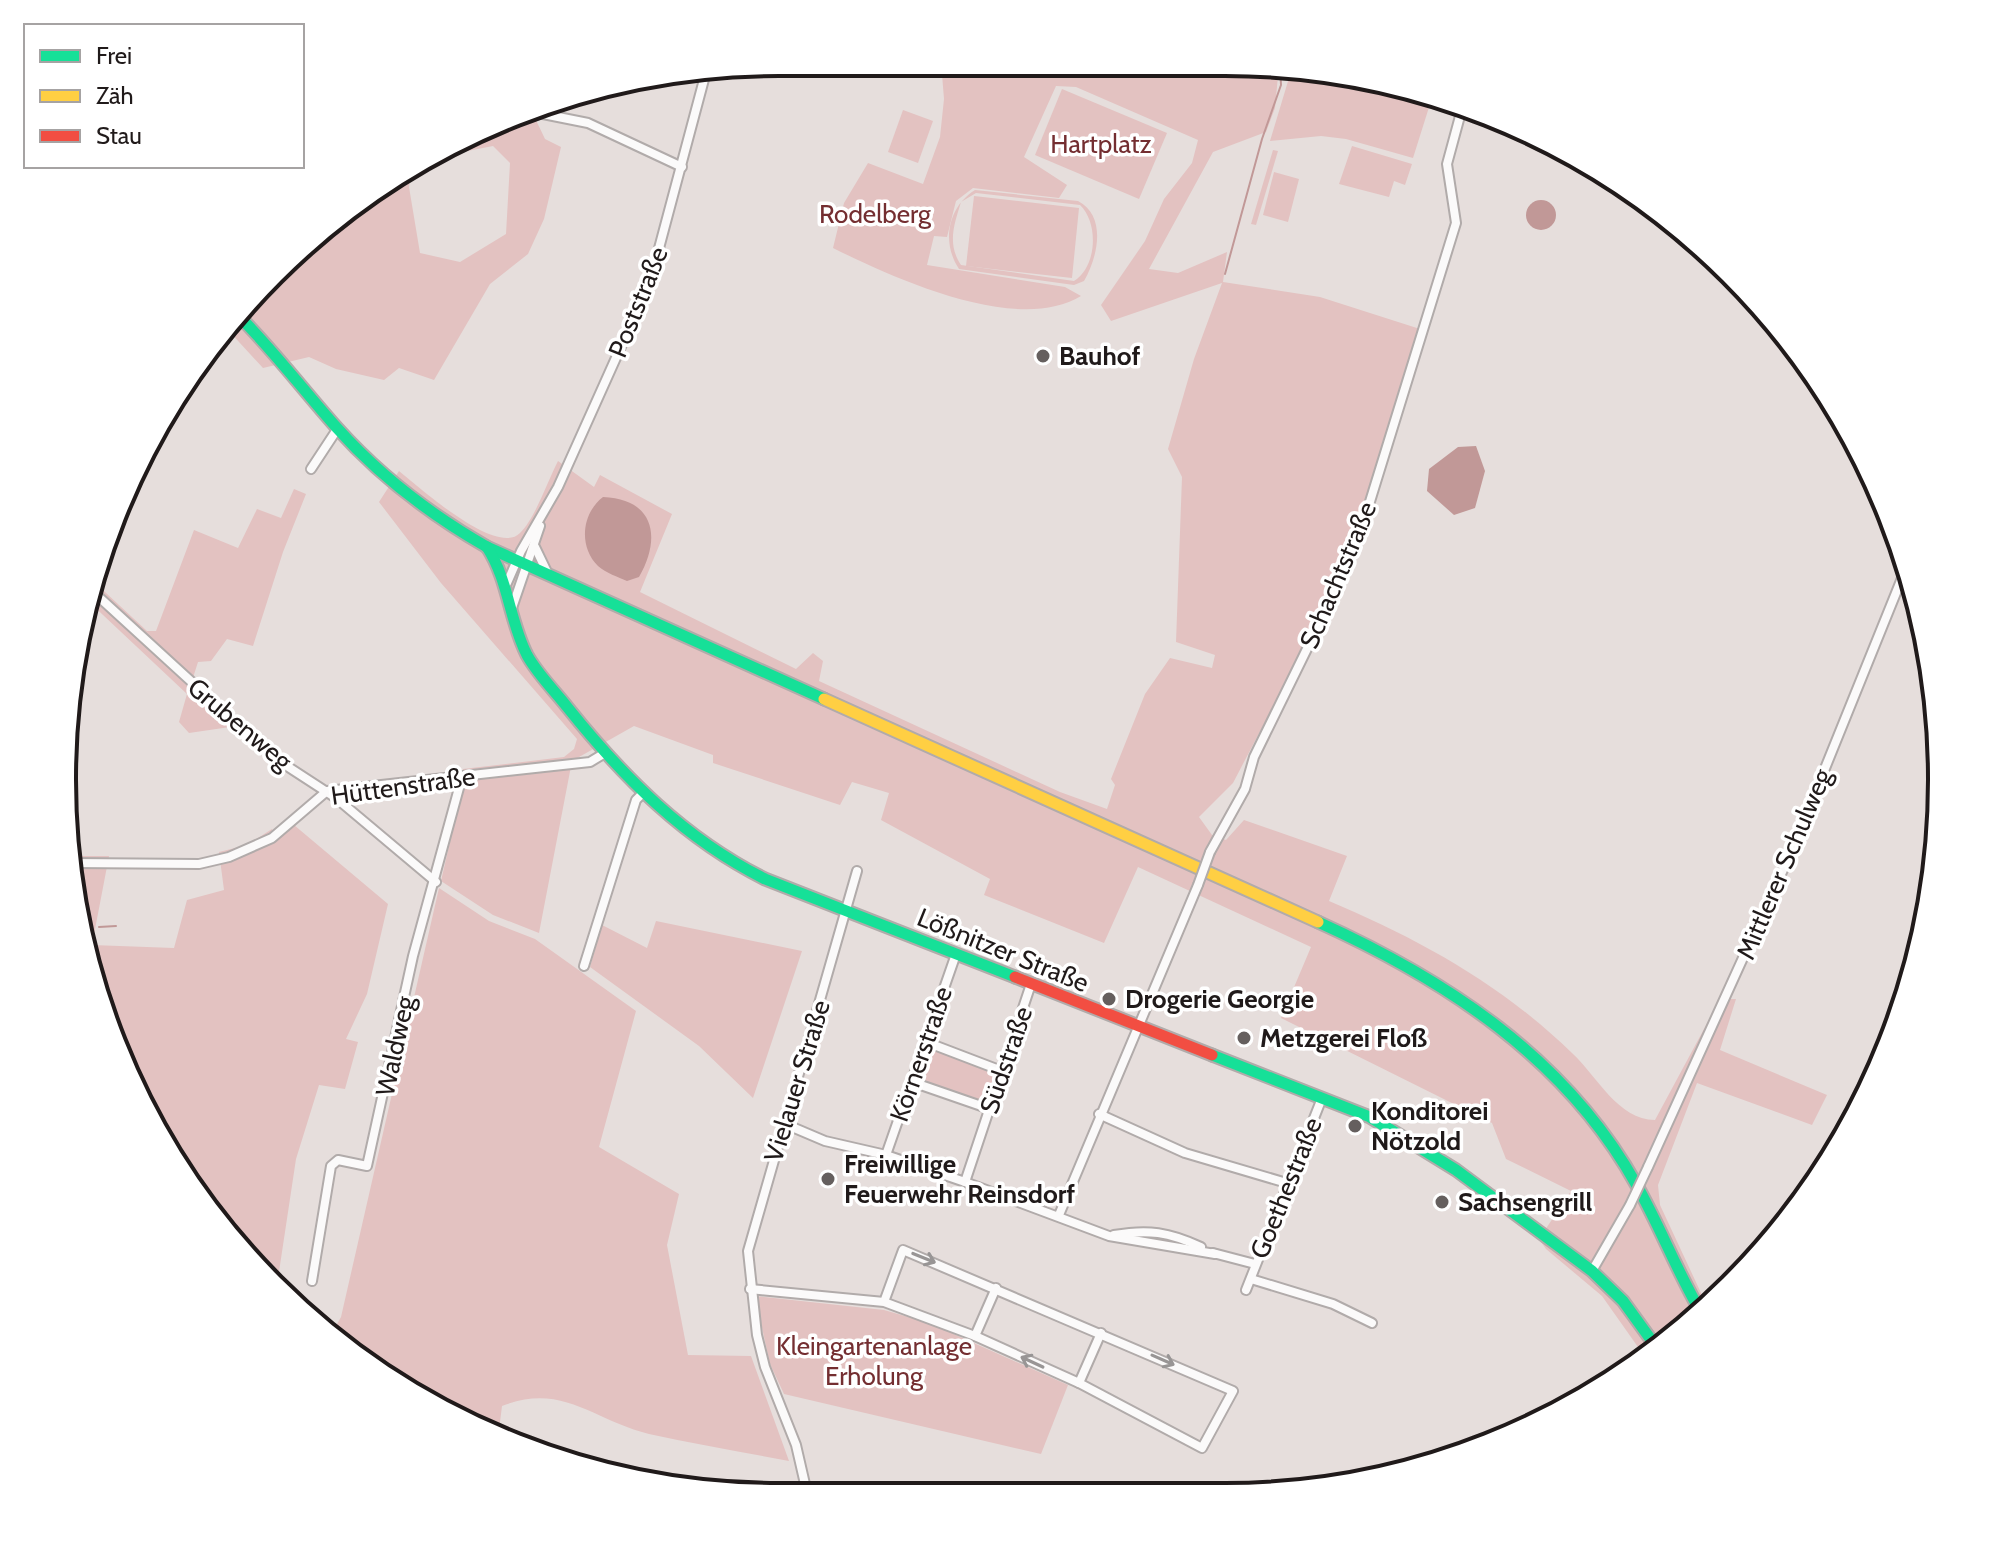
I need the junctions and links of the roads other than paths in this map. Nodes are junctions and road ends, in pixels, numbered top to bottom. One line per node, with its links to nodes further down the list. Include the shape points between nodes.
1 (704, 81): 4 (street, Poststraße)
2 (548, 115): 4 (street, via 588,123)
3 (1460, 117): 28 (street, Schachtstraße, bridge, via 1447,164 1455,201 1454,232 1364,521 1254,757 1245,789 1210,852)
4 (682, 167): 8 (street, Poststraße, via 650,282)
5 (245, 323): 6 (main road)
6 (338, 428): 7 (street); 10 (main road, via 385,475)
7 (311, 469)
8 (541, 522): 9 (street, Poststraße); 11 (street, Poststraße)
9 (535, 546): 11 (street, Poststraße); 12 (street)
10 (487, 547): 11 (main road); 13 (main road, Lößnitzer Straße)
11 (520, 564): 12 (main road); 13 (street, Lößnitzer Straße); 16 (street)
12 (551, 578): 49 (main road, via 1343,933 1467,1000 1535,1054 1595,1122 1635,1182)
13 (507, 583): 16 (main road, Lößnitzer Straße)
14 (1900, 583): 43 (street, Mittlerer Schulweg, bridge, via 1792,850 1630,1205)
15 (100, 598): 19 (street, Grubenweg, via 276,759)
16 (511, 613): 17 (main road, Lößnitzer Straße, via 528,657)
17 (605, 753): 18 (street, Hüttenstraße, via 590,762); 20 (main road, Lößnitzer Straße)
18 (462, 777): 19 (street, Hüttenstraße); 23 (street, Waldweg)
19 (327, 791): 21 (street, Hüttenstraße, via 272,838 229,857 199,864); 23 (street, Grubenweg)
20 (641, 795): 24 (main road, Lößnitzer Straße, via 691,839 731,864); 26 (street)
21 (81, 863)
22 (857, 871): 24 (street, Vielauer Straße)
23 (436, 882): 45 (street, Waldweg, via 413,956 367,1166 338,1160 331,1166)
24 (848, 912): 25 (main road, Lößnitzer Straße); 35 (street, Vielauer Straße)
25 (956, 954): 27 (main road, Lößnitzer Straße); 29 (street, Körnerstraße)
26 (584, 966)
27 (1031, 984): 28 (main road, Lößnitzer Straße); 30 (street, Südstraße)
28 (1141, 1027): 32 (main road, Lößnitzer Straße); 34 (street, Schachtstraße)
29 (926, 1042): 30 (street); 31 (street, Körnerstraße)
30 (1002, 1071): 33 (street, Südstraße)
31 (912, 1082): 33 (street); 36 (street, Körnerstraße)
32 (1322, 1098): 38 (street, Goethestraße); 43 (main road, Lößnitzer Straße, via 1404,1136)
33 (990, 1109): 37 (street, Südstraße)
34 (1099, 1114): 38 (street, via 1185,1153); 39 (street, Schachtstraße)
35 (785, 1124): 36 (street, via 825,1141); 47 (street, Vielauer Straße, via 748,1251)
36 (886, 1155): 37 (street)
37 (965, 1182): 39 (street)
38 (1290, 1184): 42 (street, Goethestraße)
39 (1059, 1215): 40 (street)
40 (1109, 1236): 41 (street); 41 (street, via 1168,1232)
41 (1215, 1254): 42 (street)
42 (1255, 1264): 44 (street, Goethestraße)
43 (1592, 1271): 54 (main road, Lößnitzer Straße)
44 (1251, 1279): 48 (street, Goethestraße); 51 (street, Goethestraße, via 1333,1304)
45 (312, 1281)
46 (996, 1288): 50 (street, one-way to 46, via 903,1250); 52 (street); 53 (street)
47 (750, 1289): 50 (street); 56 (street, Vielauer Straße, via 765,1367 796,1445)
48 (1246, 1290)
49 (1695, 1301)
50 (884, 1302): 53 (street)
51 (1372, 1323)
52 (1101, 1333): 55 (street); 55 (street, one-way to 55, via 1233,1391 1202,1448)
53 (975, 1336): 55 (street, one-way to 53)
54 (1651, 1339)
55 (1079, 1383)
56 (805, 1483)

